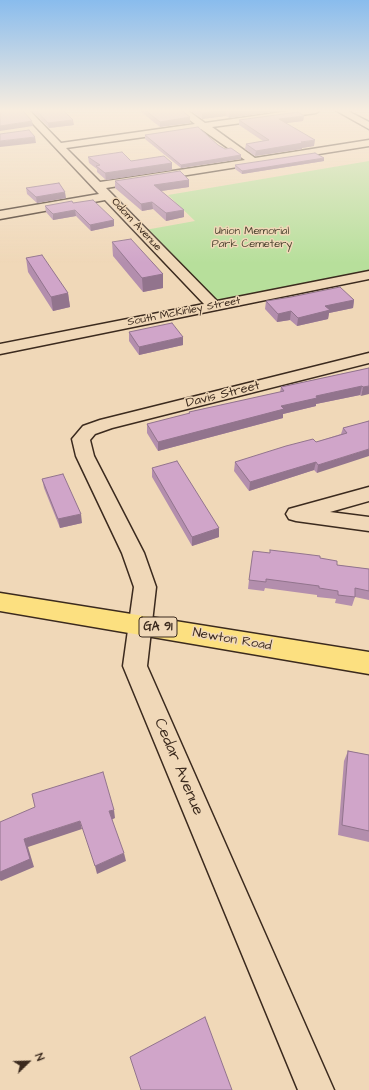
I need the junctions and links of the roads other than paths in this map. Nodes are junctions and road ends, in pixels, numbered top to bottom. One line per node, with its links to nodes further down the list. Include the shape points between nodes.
1 (74, 161): 3 (street, Odom Avenue)
2 (253, 161): 3 (street)
3 (99, 186): 4 (street, Odom Avenue)
4 (109, 196): 5 (street); 7 (street, Odom Avenue)
5 (0, 215)
6 (369, 275): 7 (street, South McKinley Street)
7 (214, 306): 8 (street, South McKinley Street)
8 (0, 349)
9 (369, 358): 10 (street, Davis Street, via 106,424 89,430)
10 (81, 438): 14 (street, Cedar Avenue, via 85,456 133,553 145,588)
11 (369, 494): 12 (street, via 296,514)
12 (369, 524)
13 (0, 602): 14 (main road, Newton Road / GA 91)
14 (140, 624): 15 (main road, Newton Road / GA 91); 16 (street, Cedar Avenue, via 135,666)
15 (369, 663)
16 (316, 1090)

